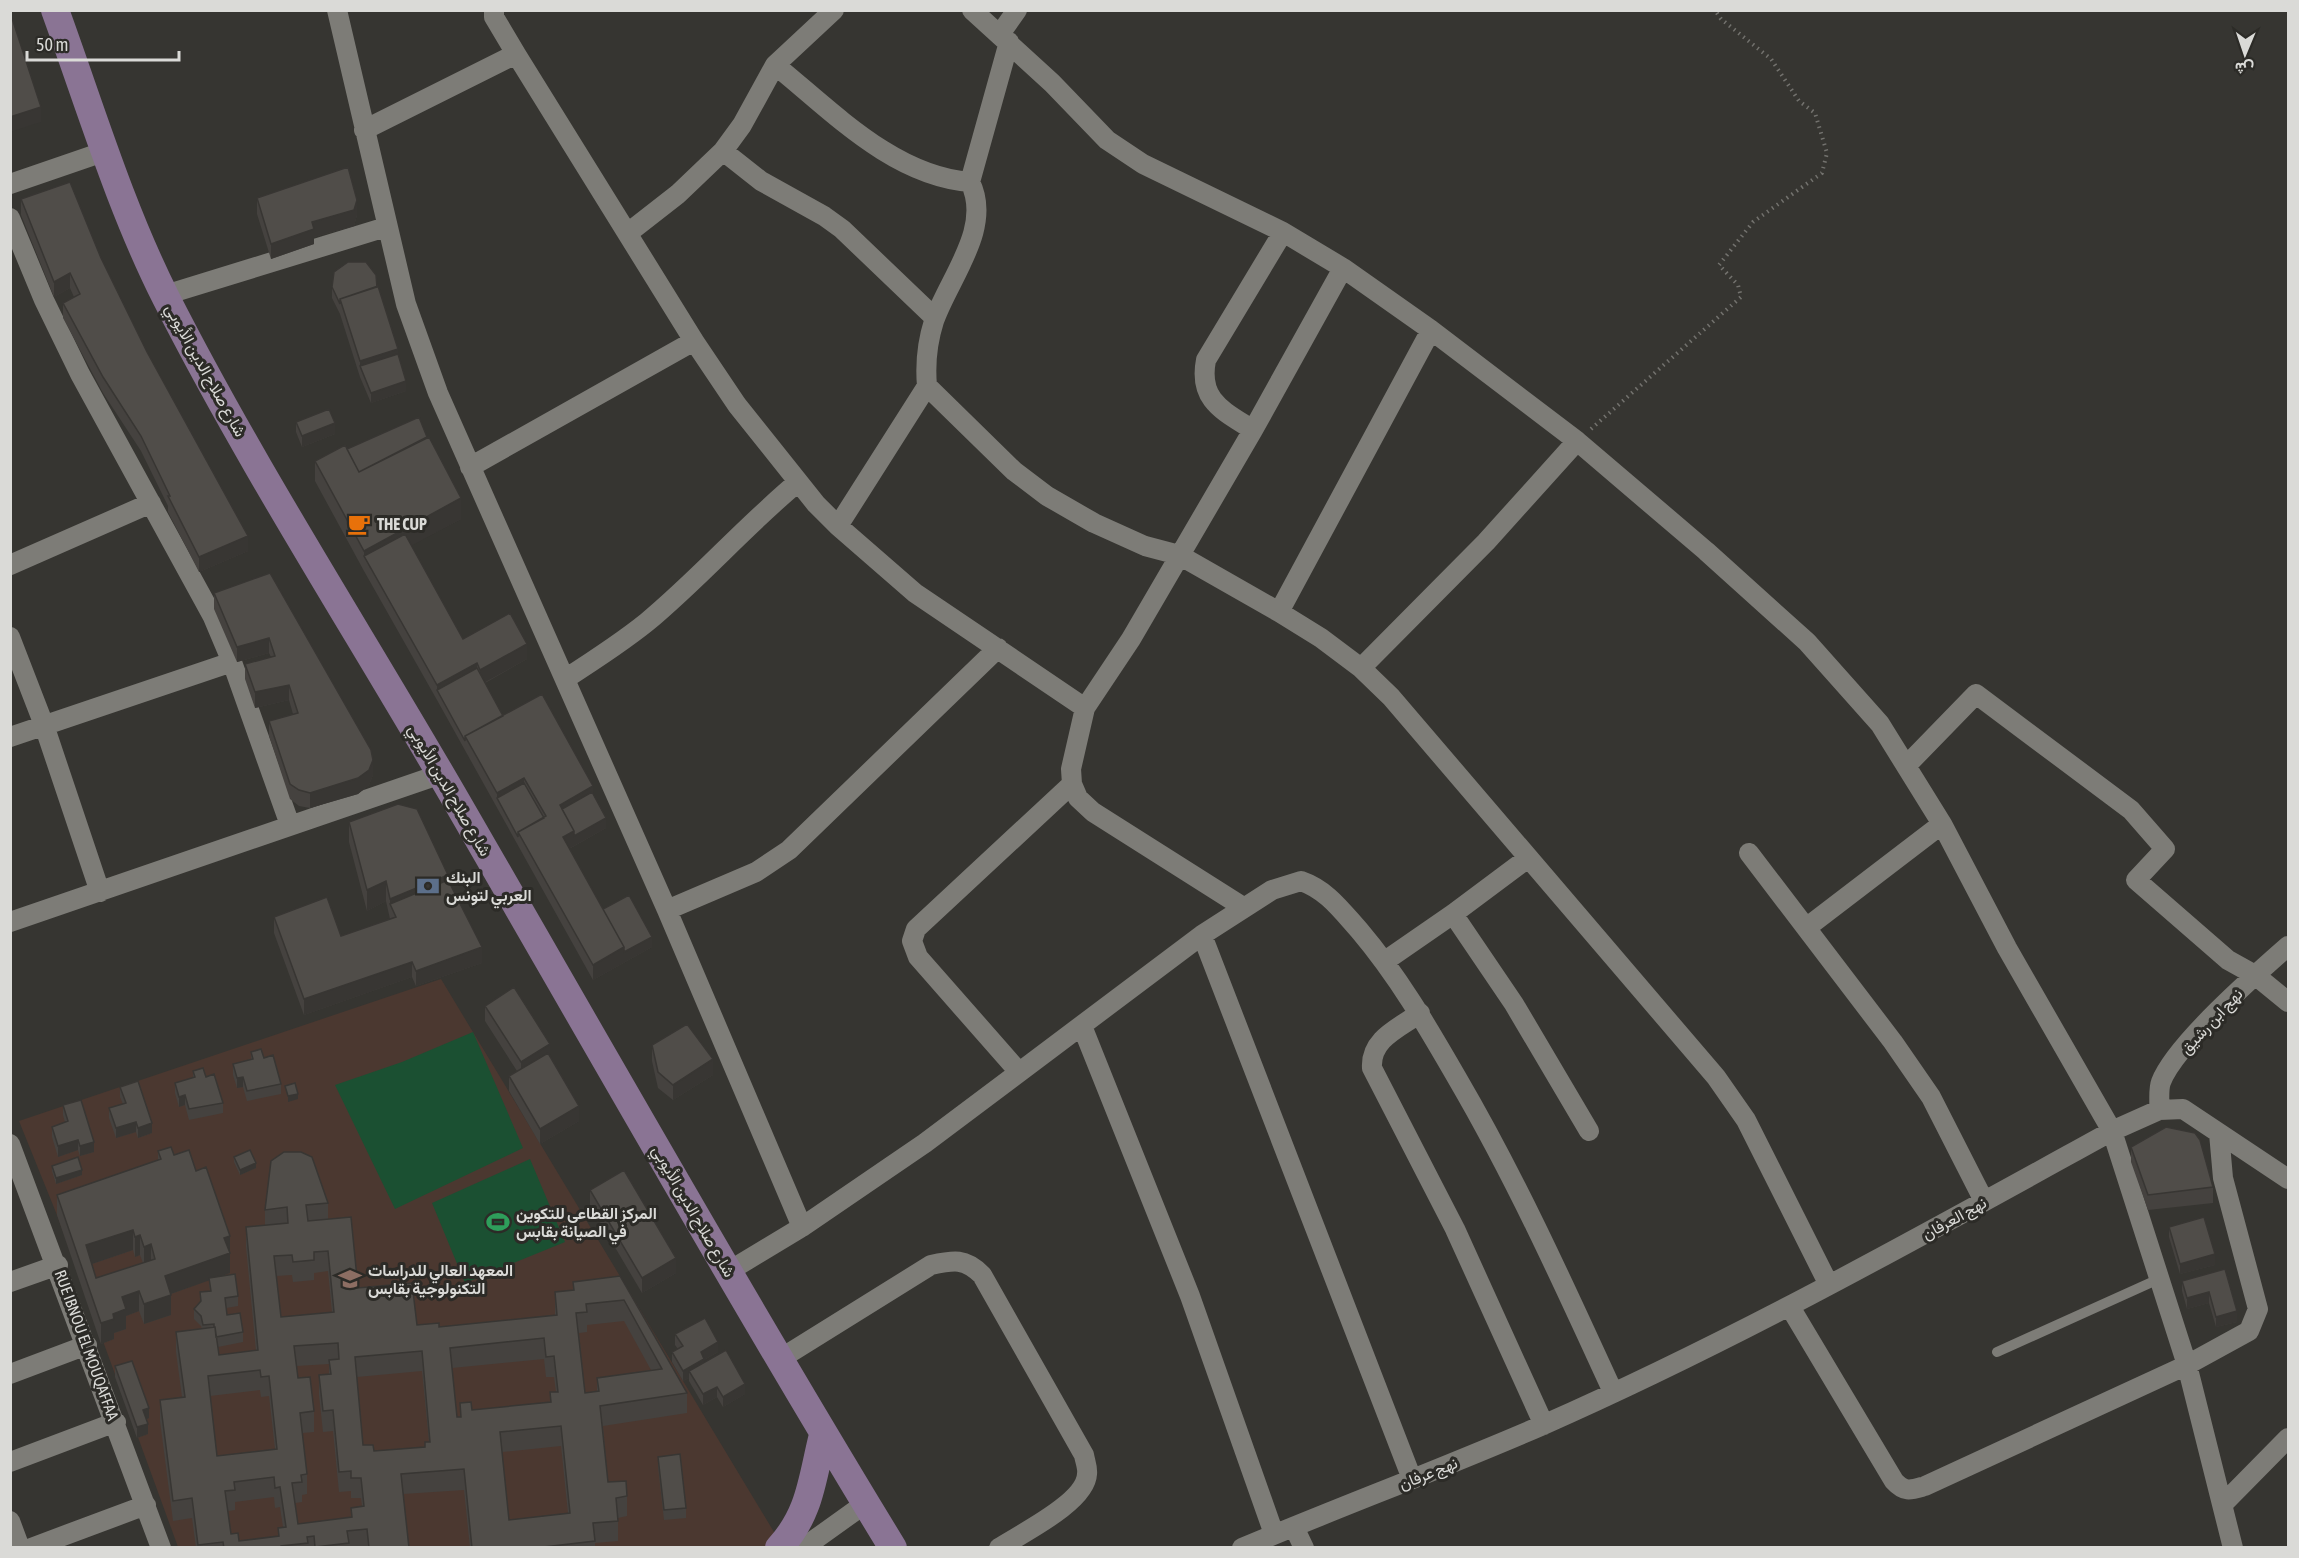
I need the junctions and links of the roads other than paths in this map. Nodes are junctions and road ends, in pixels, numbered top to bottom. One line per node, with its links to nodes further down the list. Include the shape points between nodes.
1 (55, 10): 11 (main road, شارع صلاح الدين الأيوبي)
2 (337, 10): 10 (street)
3 (494, 10): 8 (street, via 494,17)
4 (834, 10): 9 (street)
5 (972, 10): 7 (street)
6 (1017, 10): 7 (street)
7 (1004, 38): 13 (street); 17 (street, via 1107,141 1143,164)
8 (516, 54): 10 (street); 18 (street)
9 (775, 65): 12 (street); 13 (street, via 876,146 939,177)
10 (364, 130): 16 (street)
11 (106, 151): 14 (street); 20 (main road, شارع صلاح الدين الأيوبي)
12 (723, 151): 18 (street, via 678,194); 21 (street, via 761,181 842,229)
13 (970, 182): 21 (street, via 976,194 976,222)
14 (10, 184)
15 (10, 218): 29 (street, via 69,353)
16 (386, 227): 20 (street); 27 (street, via 406,304)
17 (1283, 232): 19 (street); 25 (street, via 1206,360 1203,374 1209,397)
18 (628, 233): 23 (street)
19 (1343, 268): 22 (street); 25 (street)
20 (165, 295): 43 (main road, شارع صلاح الدين الأيوبي, via 273,494)
21 (935, 318): 24 (street, via 925,362)
22 (1431, 330): 26 (street); 33 (street)
23 (694, 341): 27 (street); 28 (street, via 737,405)
24 (927, 386): 30 (street); 31 (street, via 1014,471 1047,495 1094,523 1145,546)
25 (1253, 430): 31 (street)
26 (1577, 441): 37 (street, via 1486,542); 42 (street, via 1807,642 1880,724)
27 (470, 467): 38 (street)
28 (798, 482): 30 (street); 38 (street, via 647,621)
29 (151, 503): 32 (street); 36 (street, via 213,617)
30 (838, 526): 35 (street, via 915,592)
31 (1179, 555): 33 (street); 39 (street, via 1131,639)
32 (10, 565)
33 (1279, 612): 37 (street)
34 (10, 637): 40 (street)
35 (998, 648): 39 (street); 51 (street, via 789,850 747,876)
36 (232, 662): 40 (street); 45 (street)
37 (1361, 668): 48 (street, via 1406,714)
38 (565, 679): 51 (street)
39 (1085, 708): 44 (street, via 1071,769)
40 (44, 725): 41 (street); 49 (street)
41 (10, 737)
42 (1906, 766): 46 (street); 58 (street, via 1976,694 2131,810 2165,849 2136,880 2228,960)
43 (441, 774): 45 (street); 73 (main road, شارع صلاح الدين الأيوبي)
44 (1072, 784): 50 (street, via 1078,798 1093,812); 62 (street, via 916,929 912,941 918,957)
45 (290, 825): 49 (street)
46 (1942, 825): 54 (street); 65 (street)
47 (1749, 852): 54 (street)
48 (1528, 858): 52 (street); 76 (street, via 1716,1077 1746,1120)
49 (100, 892): 53 (street)
50 (1244, 907): 55 (street); 57 (street, via 1287,884 1301,881 1328,895)
51 (667, 910): 71 (street)
52 (1453, 914): 57 (street); 64 (street, via 1514,1004)
53 (10, 922)
54 (1806, 928): 70 (street, via 1931,1096)
55 (1202, 935): 61 (street); 89 (street)
56 (2289, 946): 58 (street, نهج ابن رشيق)
57 (1385, 961): 60 (street)
58 (2254, 975): 59 (street); 63 (street, نهج ابن رشيق, via 2171,1065 2160,1084)
59 (2289, 1002)
60 (1420, 1013): 83 (street, via 1532,1216); 85 (street, via 1380,1041 1374,1048 1372,1068 1455,1229)
61 (1082, 1026): 62 (street); 95 (street, via 1190,1296)
62 (1019, 1072): 71 (street, via 925,1143)
63 (2159, 1110): 65 (street, نهج العرفان); 66 (street, نهج العرفان, via 2183,1109)
64 (1589, 1131)
65 (2112, 1131): 70 (street, نهج العرفان); 74 (street)
66 (2219, 1132): 68 (street, نهج العرفان); 81 (street, via 2223,1178 2258,1310 2249,1331)
67 (10, 1144): 69 (street, RUE IBNOU EL MOUQAFFAA)
68 (2289, 1179)
69 (19, 1190): 72 (street, RUE IBNOU EL MOUQAFFAA)
70 (1984, 1201): 76 (street, نهج العرفان)
71 (802, 1227): 73 (street)
72 (58, 1265): 75 (street); 78 (street, RUE IBNOU EL MOUQAFFAA)
73 (729, 1271): 80 (main road, شارع صلاح الدين الأيوبي)
74 (2162, 1278): 79 (lane); 81 (street)
75 (10, 1282)
76 (1829, 1285): 77 (street, نهج العرفان)
77 (1790, 1307): 81 (street, via 1894,1481 1908,1491); 83 (street, نهج العرفان)
78 (87, 1345): 82 (street); 84 (street, RUE IBNOU EL MOUQAFFAA)
79 (1997, 1352)
80 (780, 1359): 86 (main road, شارع صلاح الدين الأيوبي); 102 (street, via 931,1265 970,1263 982,1275 1084,1455 1088,1474 1082,1490 1068,1504)
81 (2187, 1365): 91 (street)
82 (10, 1374)
83 (1612, 1392): 85 (street, نهج عرفان)
84 (116, 1422): 88 (street); 92 (street, RUE IBNOU EL MOUQAFFAA)
85 (1544, 1425): 89 (street, نهج عرفان)
86 (824, 1435): 90 (main road, شارع صلاح الدين الأيوبي); 100 (main road, via 804,1514)
87 (2289, 1438): 91 (street)
88 (10, 1462)
89 (1412, 1479): 94 (street, نهج عرفان)
90 (866, 1503): 96 (main road, شارع صلاح الدين الأيوبي); 101 (street)
91 (2223, 1504): 105 (street)
92 (146, 1505): 98 (street); 99 (street, RUE IBNOU EL MOUQAFFAA)
93 (10, 1521): 97 (street)
94 (1294, 1527): 95 (street, نهج عرفان); 104 (street)
95 (1274, 1534): 103 (street, نهج عرفان)
96 (885, 1546)
97 (20, 1548)
98 (31, 1548)
99 (161, 1548)
100 (779, 1548)
101 (802, 1548)
102 (999, 1548)
103 (1242, 1548)
104 (1304, 1548)
105 (2233, 1548)

